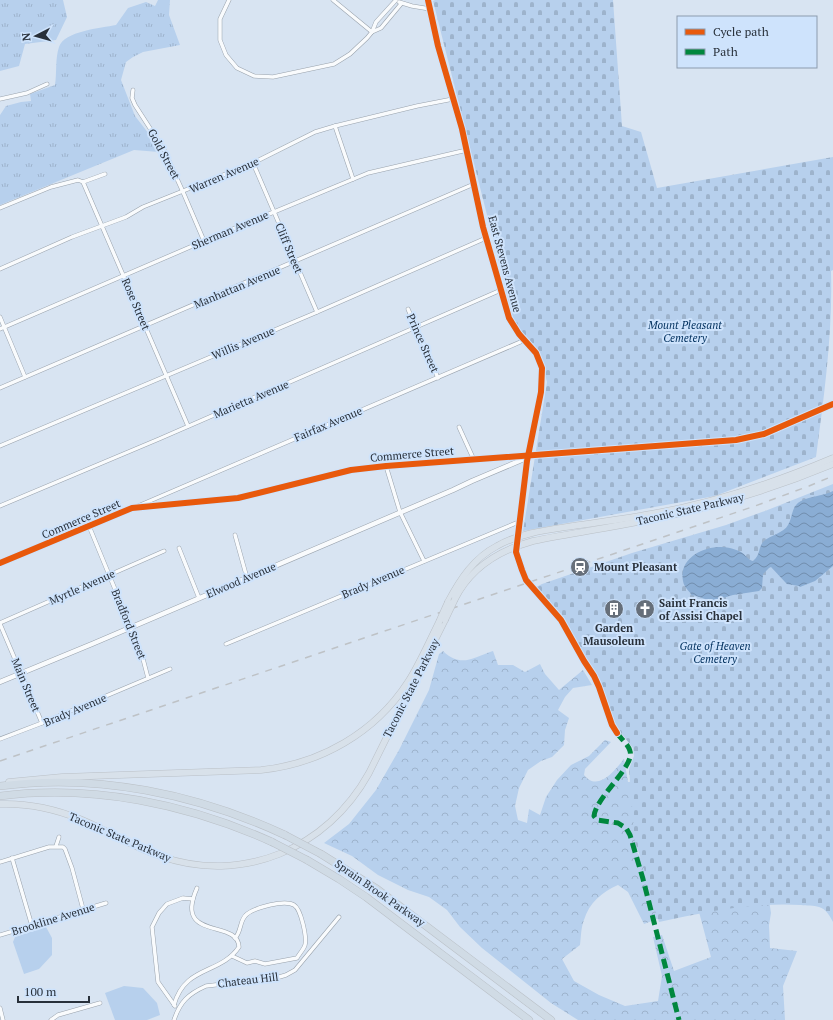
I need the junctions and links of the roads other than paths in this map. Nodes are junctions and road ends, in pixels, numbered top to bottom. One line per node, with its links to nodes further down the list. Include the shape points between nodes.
1 (230, 0): 7 (street, via 220,19 220,40 226,55 236,68 254,76 273,77 334,64 350,54)
2 (333, 0): 7 (street)
3 (396, 0): 5 (street); 7 (street, via 376,22)
4 (428, 0): 6 (street, East Stevens Avenue)
5 (400, 4): 6 (street); 7 (street, via 381,28)
6 (430, 9): 11 (street, East Stevens Avenue)
7 (372, 32)
8 (47, 84): 10 (street, via 27,93)
9 (133, 90): 19 (street, Gold Street, via 132,98 135,105 164,150)
10 (0, 99)
11 (453, 99): 12 (street, Warren Avenue); 13 (street, East Stevens Avenue)
12 (335, 126): 14 (street, Warren Avenue, via 315,132); 16 (street)
13 (467, 150): 16 (street, Sherman Avenue); 18 (street, East Stevens Avenue)
14 (253, 163): 19 (street, Warren Avenue); 21 (street, Cliff Street)
15 (104, 174): 17 (street)
16 (352, 179): 21 (street, Sherman Avenue)
17 (83, 182): 20 (street, via 78,180 51,187); 22 (street, Rose Street)
18 (474, 184): 23 (street, East Stevens Avenue); 25 (street, Manhattan Avenue)
19 (183, 192): 22 (street, Warren Avenue); 24 (street, Gold Street)
20 (0, 208)
21 (274, 212): 24 (street, Sherman Avenue); 25 (street, Cliff Street)
22 (102, 226): 26 (street, Warren Avenue); 27 (street, Rose Street)
23 (486, 238): 28 (street, East Stevens Avenue); 30 (street, Willis Avenue)
24 (204, 241): 27 (street, Sherman Avenue)
25 (295, 262): 30 (street, Cliff Street); 32 (street, Manhattan Avenue)
26 (0, 269)
27 (124, 276): 32 (street, Rose Street); 33 (street, Sherman Avenue)
28 (501, 290): 34 (street, Marietta Avenue); 36 (street, East Stevens Avenue, via 513,327)
29 (408, 309): 34 (street, Prince Street)
30 (317, 312): 37 (street, Willis Avenue)
31 (0, 317): 33 (street)
32 (145, 326): 37 (street, Rose Street); 38 (street, Manhattan Avenue)
33 (5, 327): 35 (street, Sherman Avenue); 38 (street)
34 (416, 328): 39 (street, Prince Street); 42 (street, Marietta Avenue)
35 (0, 329)
36 (525, 340): 39 (street, Fairfax Avenue); 45 (street, East Stevens Avenue, via 536,353 543,379)
37 (166, 375): 42 (street, Rose Street); 44 (street, Willis Avenue)
38 (25, 377): 40 (street, Manhattan Avenue)
39 (438, 378): 52 (street, Fairfax Avenue)
40 (0, 388)
41 (833, 404): 45 (street, Commerce Street, via 764,434 741,439)
42 (188, 426): 51 (street, Marietta Avenue)
43 (459, 427): 47 (street)
44 (0, 446)
45 (529, 454): 47 (street, Commerce Street); 50 (street, Commerce Street, via 524,459); 54 (street, East Stevens Avenue)
46 (833, 458): 57 (highway, Taconic State Parkway, via 764,485 703,502 652,514 541,531)
47 (474, 460): 49 (street, Commerce Street)
48 (833, 464): 58 (highway, Taconic State Parkway, via 786,483 718,504)
49 (386, 466): 52 (street, Commerce Street, via 351,470 238,498); 53 (street)
50 (482, 477): 53 (street, Elwood Avenue)
51 (0, 506)
52 (132, 508): 55 (street, Commerce Street)
53 (400, 512): 61 (street); 64 (street, Elwood Avenue)
54 (521, 520): 57 (street, East Stevens Avenue); 61 (street, Brady Avenue)
55 (89, 526): 62 (street, Commerce Street); 63 (street, Bradford Street)
56 (235, 534): 64 (street)
57 (518, 537): 58 (street, East Stevens Avenue); 66 (highway, Taconic State Parkway, bridge, via 493,548 464,574 448,602)
58 (516, 546): 66 (highway, Taconic State Parkway, bridge, via 497,555 467,580); 75 (street, via 523,573 561,620 594,676)
59 (179, 548): 65 (street)
60 (164, 551): 63 (street, Myrtle Avenue)
61 (424, 561): 69 (street, Brady Avenue)
62 (0, 563)
63 (110, 576): 67 (street, Myrtle Avenue); 68 (street, Bradford Street)
64 (247, 578): 65 (street, Elwood Avenue)
65 (199, 598): 68 (street, Elwood Avenue)
66 (442, 621): 77 (highway, Taconic State Parkway, via 412,676 386,710 353,738 309,760 261,770 30,779); 79 (highway, Taconic State Parkway, via 369,773 355,795 319,832 280,854 231,865 207,866 185,863 152,853 62,813 37,807)
67 (0, 624): 71 (street, Main Street)
68 (131, 627): 71 (street, Elwood Avenue); 72 (street, Bradford Street)
69 (226, 644)
70 (170, 669): 72 (street, Brady Avenue)
71 (21, 673): 73 (street, Elwood Avenue); 74 (street, Main Street)
72 (148, 678): 74 (street, Brady Avenue)
73 (0, 682)
74 (42, 723): 76 (street, Brady Avenue)
75 (616, 733)
76 (0, 739)
77 (0, 785): 100 (highway, Sprain Brook Parkway, bridge, via 70,782 131,788 177,797 254,821 285,835 355,874)
78 (0, 796): 99 (highway, Sprain Brook Parkway, bridge, via 55,792 125,798 207,817 272,842 307,860 366,897)
79 (0, 804)
80 (59, 837): 81 (street)
81 (56, 846): 82 (street); 87 (street, via 65,848)
82 (12, 858): 83 (street); 89 (street)
83 (0, 862)
84 (197, 888): 85 (street)
85 (193, 898): 91 (street, via 192,912 200,924 228,933); 94 (street, via 183,898 167,904 152,927 158,982)
86 (106, 903): 87 (street, Brookline Avenue)
87 (83, 909): 89 (street, Brookline Avenue)
88 (339, 917): 94 (street, Chateau Hill, via 300,964 286,975 206,986 196,990)
89 (32, 926): 90 (street, Brookline Avenue)
90 (0, 935)
91 (235, 938): 92 (street, via 239,947); 92 (street, via 239,934 242,918 248,913 276,903 292,904 302,917 305,945 297,958 265,964 255,960 247,963)
92 (232, 956): 94 (street, via 186,983 180,990)
93 (100, 1003): 97 (street, via 62,1013)
94 (176, 1007): 98 (street, Chateau Hill)
95 (0, 1008): 96 (street)
96 (4, 1020)
97 (51, 1020)
98 (174, 1020)
99 (529, 1020)
100 (551, 1020)

